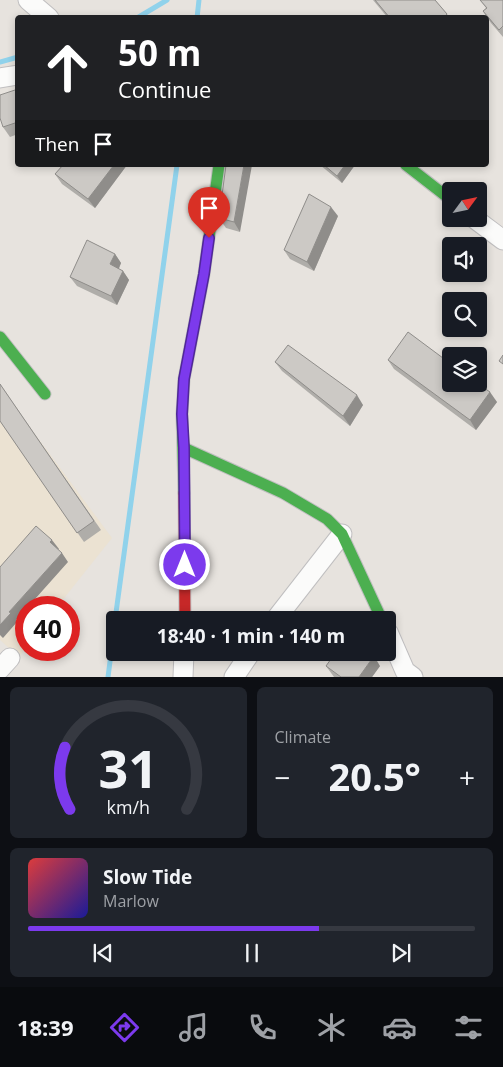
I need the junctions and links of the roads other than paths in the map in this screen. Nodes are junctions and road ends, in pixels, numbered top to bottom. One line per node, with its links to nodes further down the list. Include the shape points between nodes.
1 (28, 0): 2 (street)
2 (46, 15)
3 (15, 75): 4 (street)
4 (0, 78)
5 (219, 167): 12 (street, via 204,274 184,379)
6 (409, 167): 7 (street)
7 (442, 193)
8 (487, 228): 9 (street)
9 (503, 240)
10 (0, 337): 11 (street)
11 (45, 394)
12 (184, 448): 13 (street, via 283,493 327,519); 14 (street)
13 (342, 534): 15 (street); 16 (street)
14 (185, 611)
15 (282, 611)
16 (378, 611)
17 (396, 651): 20 (street)
18 (184, 661): 21 (street)
19 (245, 661): 22 (street)
20 (406, 675)
21 (183, 677)
22 (234, 677)

